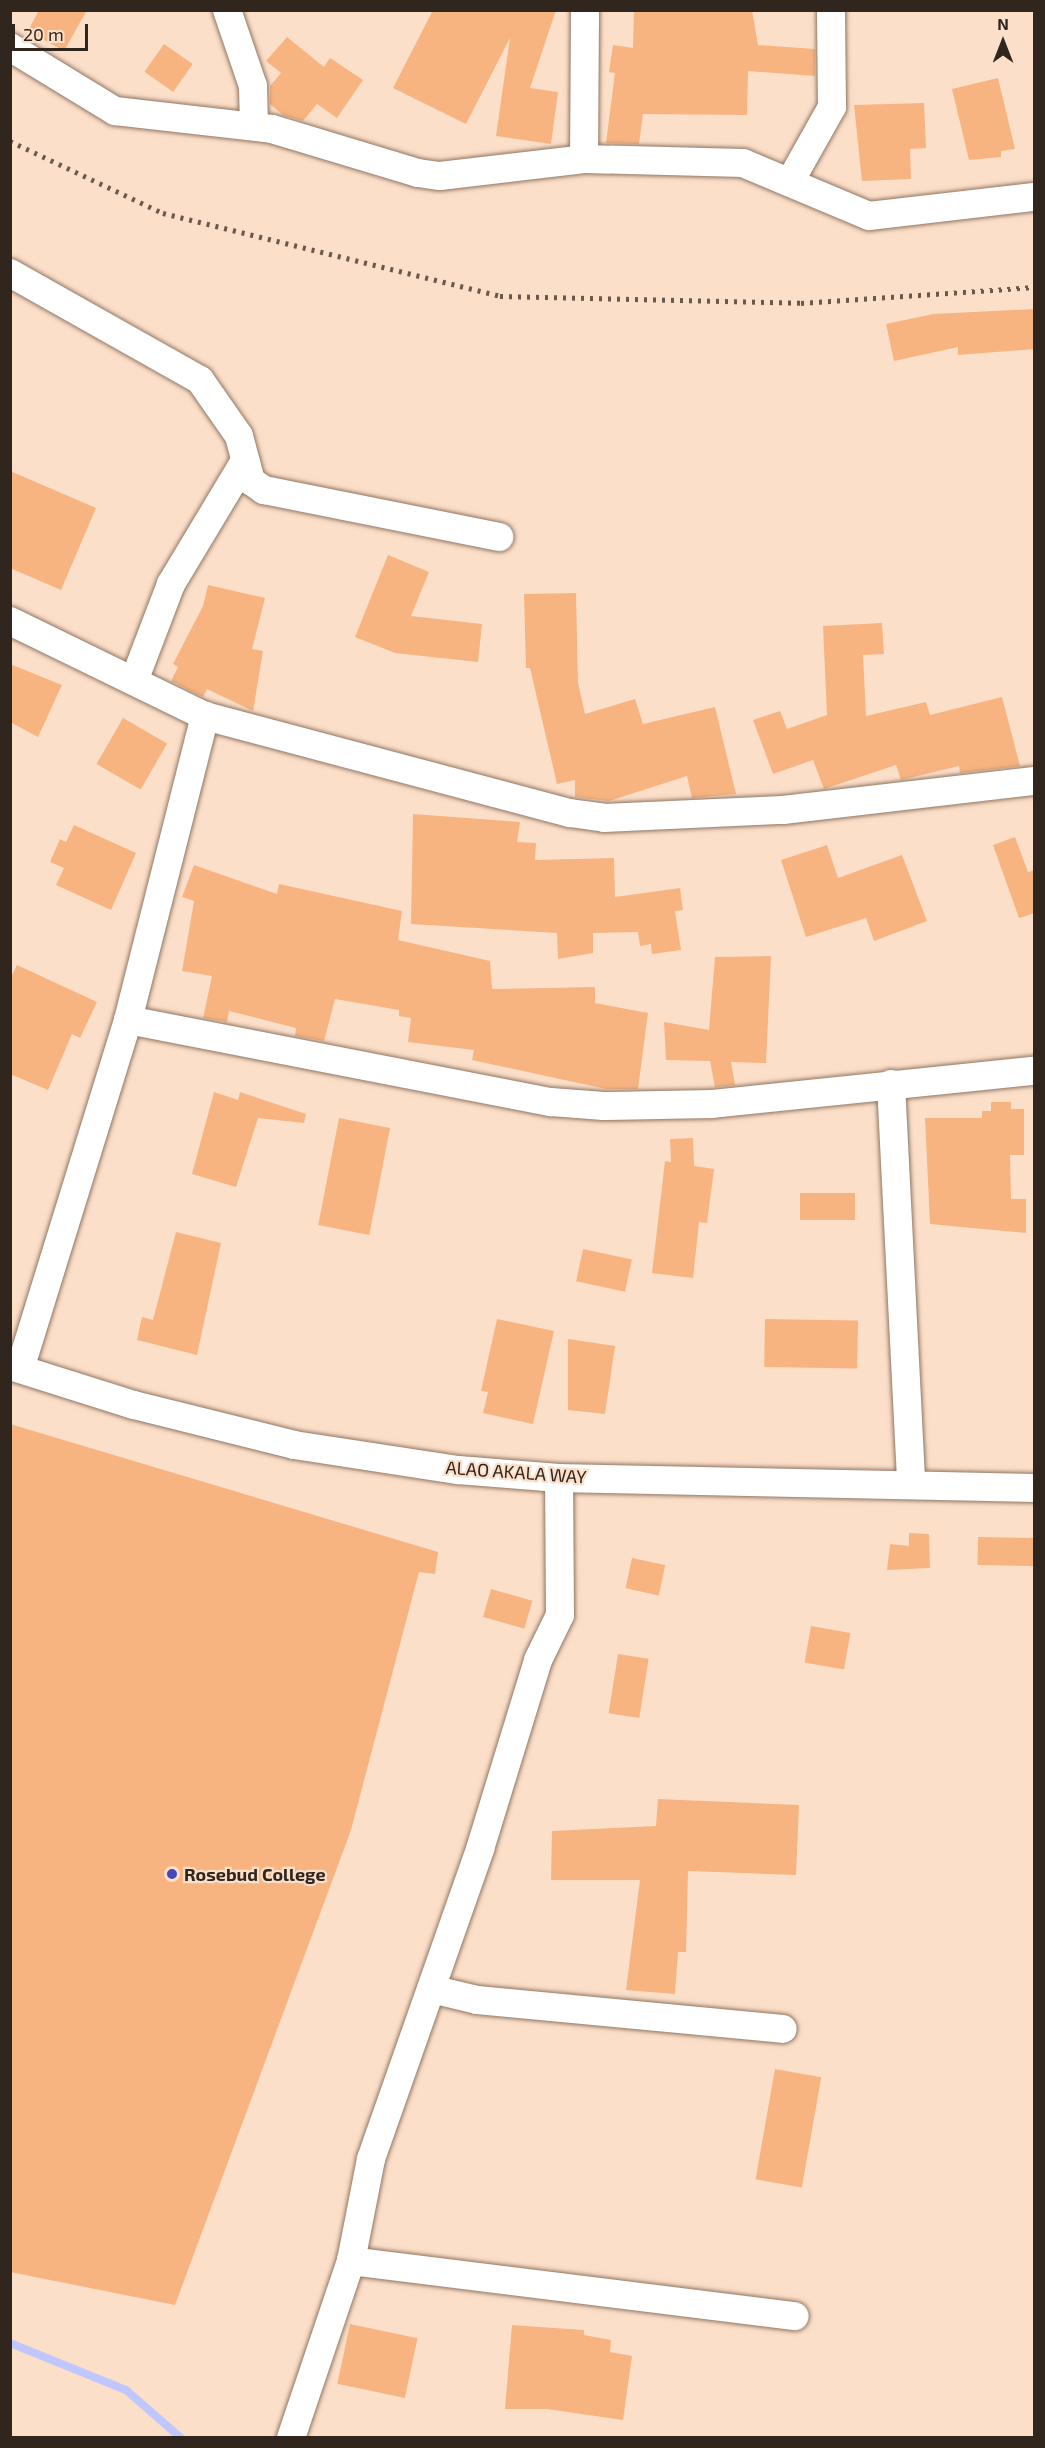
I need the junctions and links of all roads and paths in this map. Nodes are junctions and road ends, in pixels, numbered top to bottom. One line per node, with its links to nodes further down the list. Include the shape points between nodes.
1 (227, 10): 5 (street, via 253,86)
2 (585, 10): 6 (street)
3 (831, 10): 7 (street, via 832,107)
4 (10, 47): 5 (street, via 115,111)
5 (254, 126): 6 (street, via 440,176)
6 (584, 159): 7 (street, via 743,163)
7 (791, 180): 8 (street, via 839,207 869,216)
8 (1035, 197)
9 (10, 273): 10 (street, via 200,380 223,408)
10 (245, 461): 11 (street, via 251,481 264,490); 13 (street, via 171,584)
11 (499, 537)
12 (10, 621): 13 (street)
13 (134, 681): 14 (street)
14 (205, 716): 15 (street, via 570,813 604,818 783,810); 16 (street)
15 (1035, 781)
16 (128, 1020): 18 (street, via 551,1102 688,1106); 19 (street)
17 (1035, 1071): 18 (street)
18 (891, 1084): 21 (street)
19 (15, 1367): 20 (street, ALAO AKALA WAY, via 134,1405 294,1445 458,1470)
20 (559, 1478): 21 (street, ALAO AKALA WAY); 23 (street, via 560,1615 538,1660)
21 (911, 1484): 22 (street, ALAO AKALA WAY)
22 (1035, 1488)
23 (431, 1989): 24 (street, via 477,2000); 25 (street, via 371,2159)
24 (783, 2029)
25 (351, 2261): 26 (street); 27 (street)
26 (795, 2316)
27 (291, 2438)

